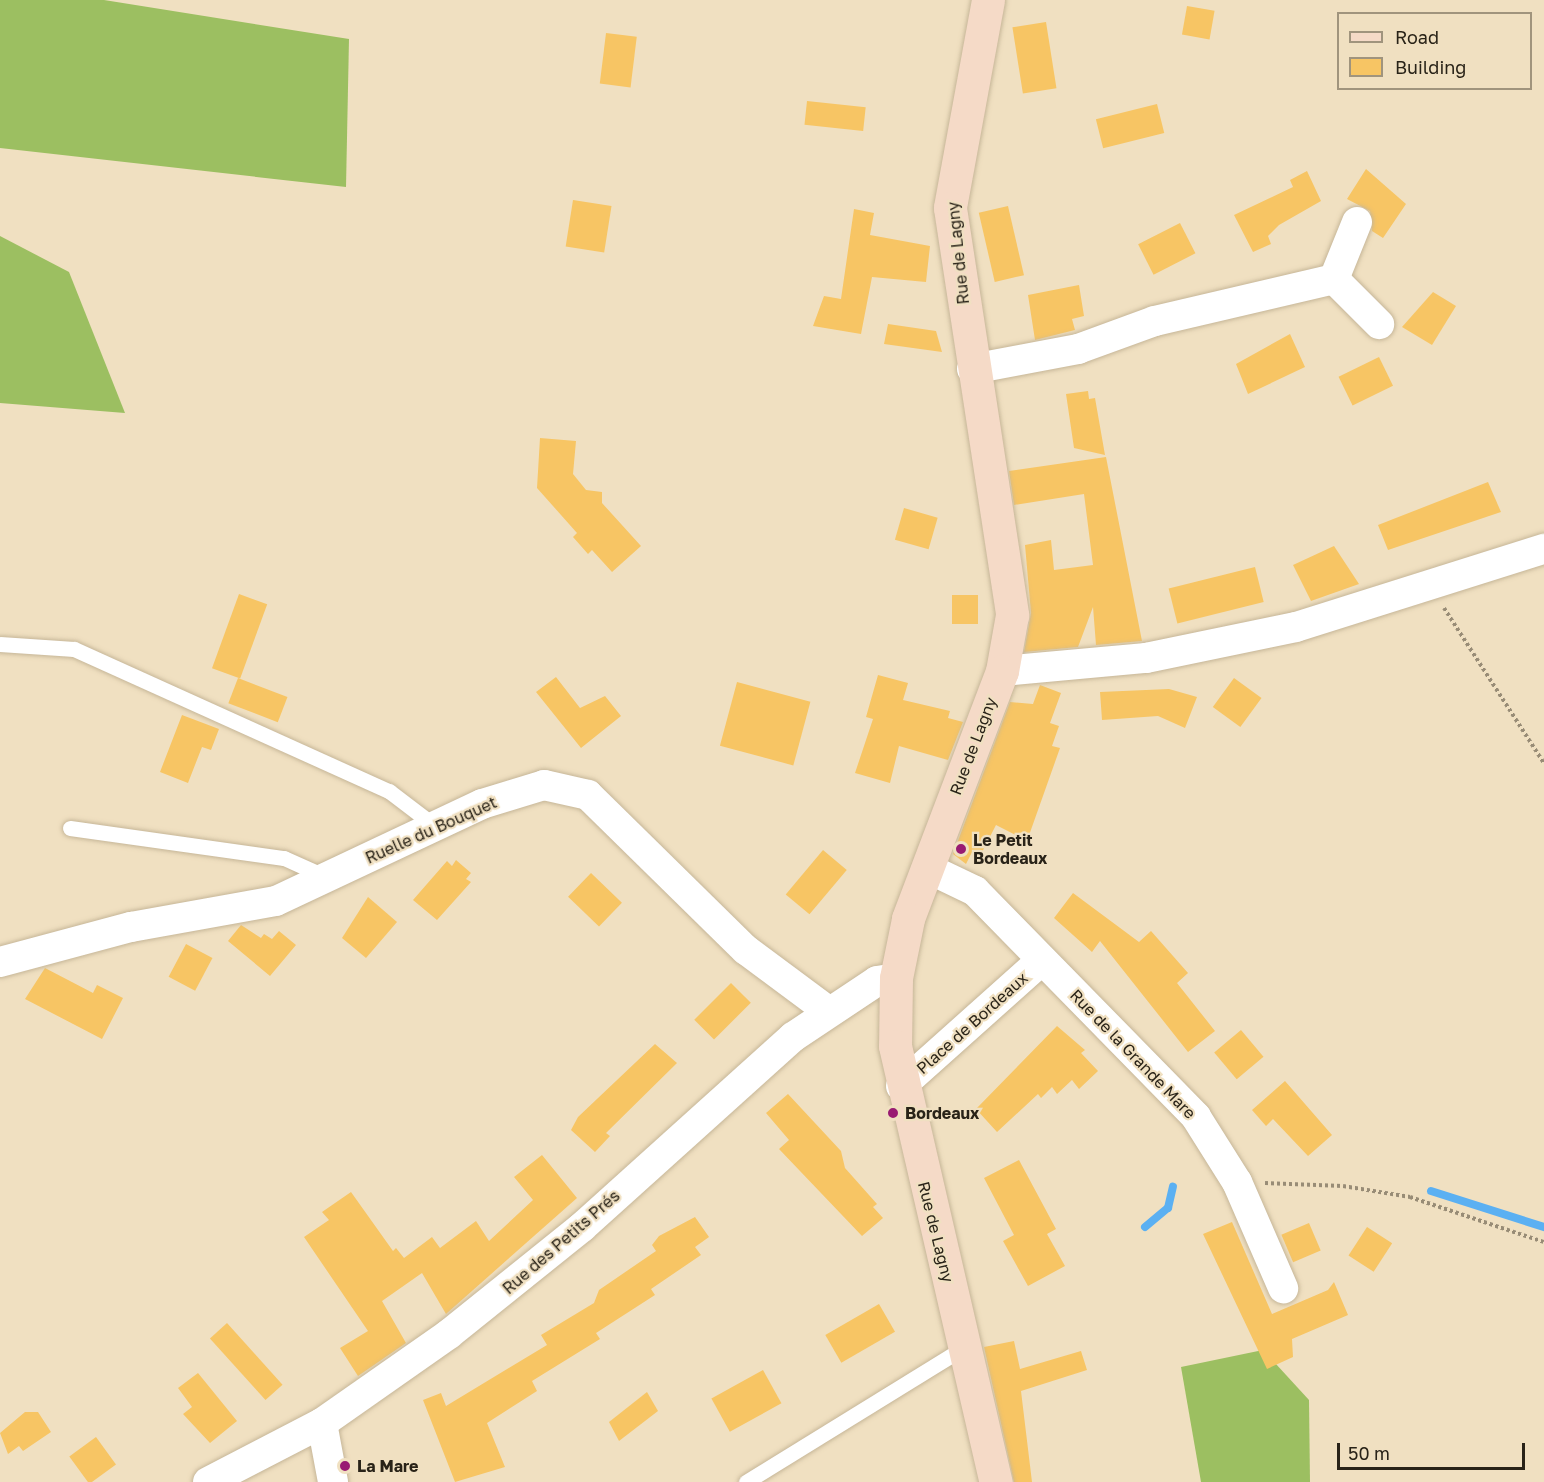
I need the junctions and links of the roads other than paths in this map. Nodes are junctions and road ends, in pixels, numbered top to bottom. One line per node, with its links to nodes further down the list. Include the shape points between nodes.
1 (988, 0): 5 (main road, Rue de Lagny, via 950,208)
2 (1358, 222): 3 (street)
3 (1334, 279): 4 (street); 5 (street, via 1155,321 1078,349)
4 (1379, 324)
5 (972, 369): 8 (main road, Rue de Lagny, via 1012,615)
6 (1544, 549): 8 (street, via 1296,627 1146,658)
7 (0, 644): 9 (lane, via 74,649 389,791)
8 (1002, 671): 11 (main road, Rue de Lagny)
9 (435, 826): 12 (street, Ruelle du Bouquet); 16 (street, Ruelle du Bouquet, via 544,785 588,795 746,950)
10 (70, 828): 12 (lane, via 284,858)
11 (927, 868): 13 (street, Rue de la Grande Mare, via 975,891); 15 (main road, Rue de Lagny)
12 (326, 877): 14 (street, Ruelle du Bouquet, via 276,901 131,927)
13 (1042, 960): 17 (street, Place de Bordeaux); 18 (street, Rue de la Grande Mare, via 1196,1117 1237,1182)
14 (0, 962)
15 (896, 978): 16 (street, Rue des Petits Prés, via 877,981); 17 (main road, Rue de Lagny, via 895,1046)
16 (828, 1011): 20 (street, Rue des Petits Prés, via 521,1278)
17 (901, 1086): 19 (main road, Rue de Lagny)
18 (1282, 1287)
19 (965, 1347): 23 (lane); 24 (main road, Rue de Lagny)
20 (322, 1423): 21 (street, Rue des Petits Prés); 22 (street)
21 (208, 1482)
22 (333, 1482)
23 (746, 1482)
24 (996, 1482)

